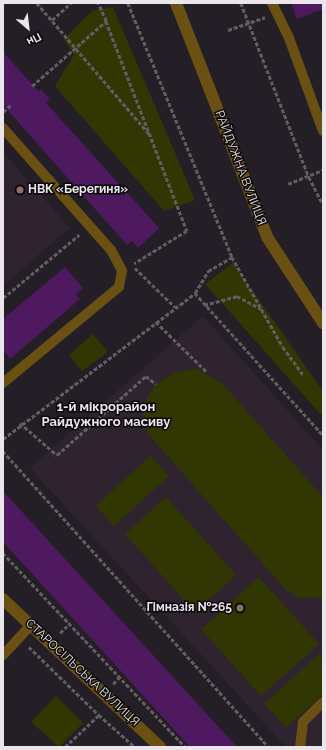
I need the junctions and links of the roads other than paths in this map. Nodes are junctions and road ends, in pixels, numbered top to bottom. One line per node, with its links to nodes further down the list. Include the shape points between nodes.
1 (176, 3): 5 (street, РАЙДУЖНА ВУЛИЦЯ, via 267,237)
2 (274, 8): 4 (lane, via 289,38)
3 (3, 128): 6 (lane, via 111,250 122,271 119,287)
4 (323, 131)
5 (323, 323)
6 (3, 384)
7 (3, 599): 8 (street, СТАРОСІЛЬСЬКА ВУЛИЦЯ)
8 (31, 625): 9 (lane); 11 (street, СТАРОСІЛЬСЬКА ВУЛИЦЯ)
9 (3, 654)
10 (323, 702): 12 (lane, via 303,722)
11 (160, 747)
12 (300, 747)

